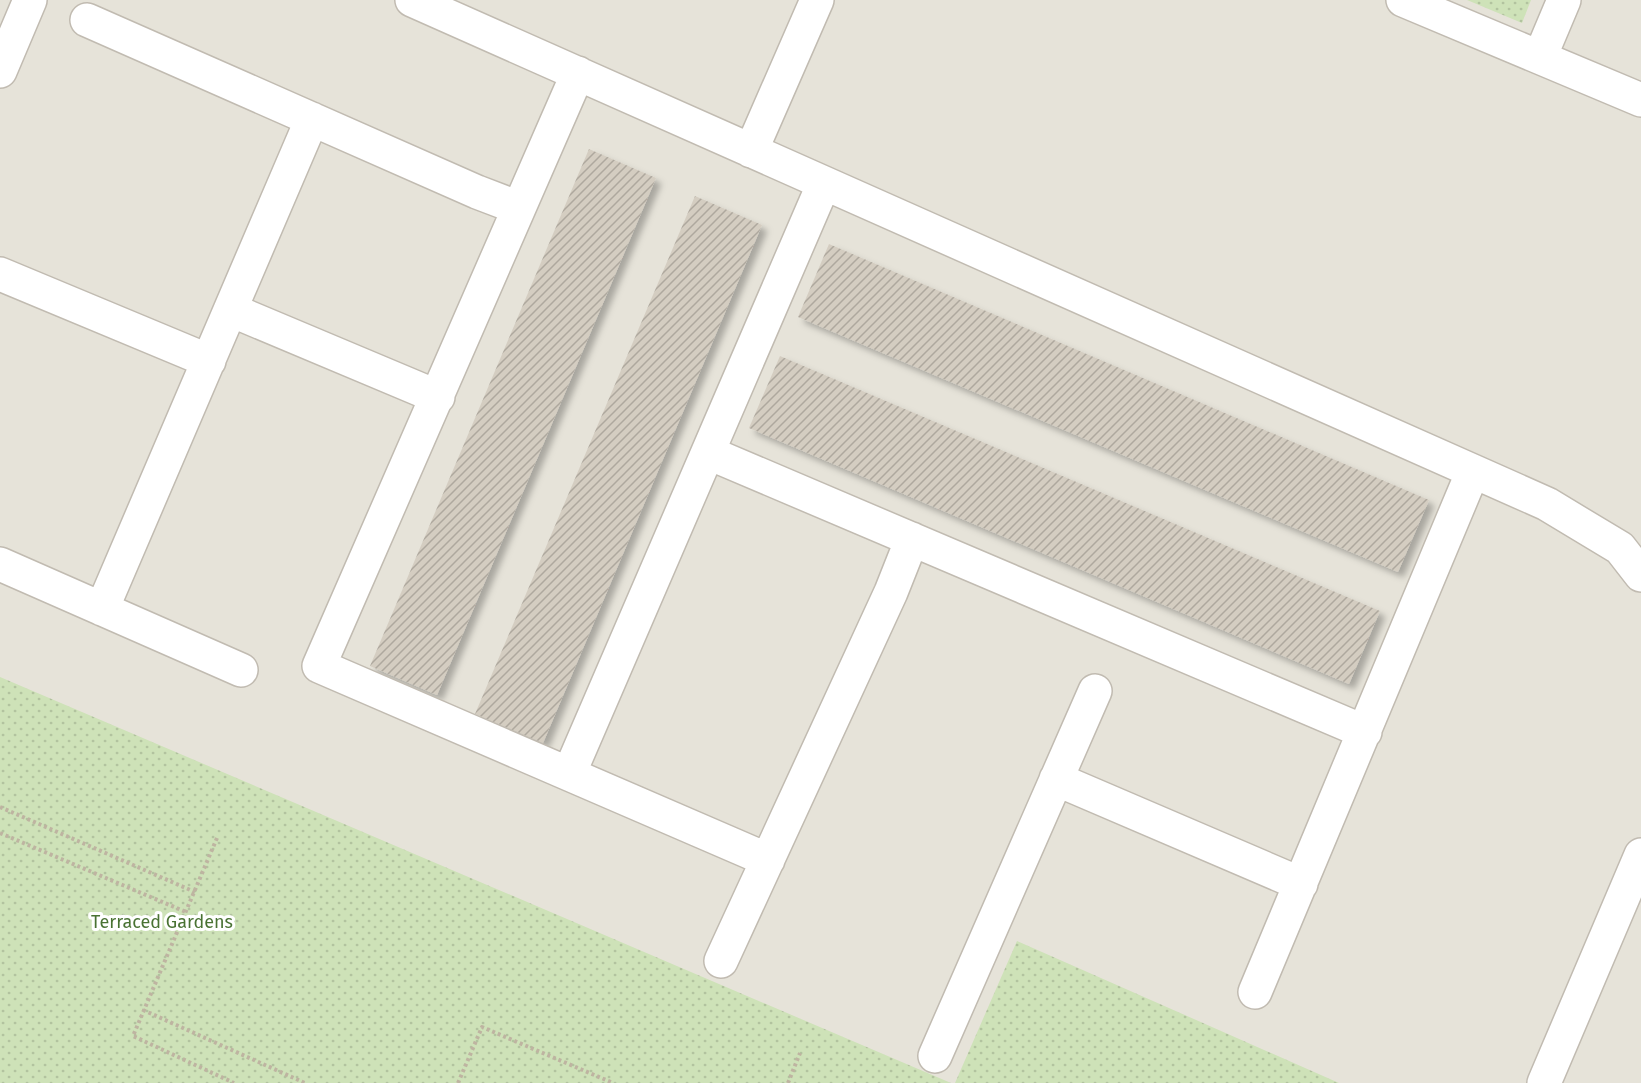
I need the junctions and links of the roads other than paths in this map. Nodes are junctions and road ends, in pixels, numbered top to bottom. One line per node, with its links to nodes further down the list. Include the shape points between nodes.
1 (30, 0): 8 (street)
2 (412, 0): 9 (street)
3 (817, 0): 12 (street)
4 (1403, 0): 7 (street)
5 (1564, 0): 7 (street)
6 (87, 20): 11 (street)
7 (1540, 57): 10 (street)
8 (0, 71)
9 (578, 73): 12 (street); 14 (street)
10 (1641, 100)
11 (312, 119): 14 (street); 16 (street)
12 (751, 151): 13 (street)
13 (824, 183): 19 (street); 20 (street)
14 (519, 208): 18 (street)
15 (0, 274): 17 (street)
16 (231, 310): 17 (street); 18 (street)
17 (208, 362): 24 (street)
18 (438, 397): 28 (street, via 319,666)
19 (709, 453): 21 (street); 28 (street)
20 (1473, 471): 23 (street, via 1547,504 1620,548); 27 (street)
21 (912, 539): 27 (street); 31 (street)
22 (0, 564): 24 (street)
23 (1641, 575)
24 (102, 609): 25 (street)
25 (242, 670)
26 (1095, 691): 29 (street)
27 (1365, 732): 32 (street)
28 (569, 774): 31 (street)
29 (1056, 779): 32 (street); 35 (street)
30 (1641, 855): 36 (street)
31 (768, 860): 33 (street)
32 (1301, 884): 34 (street)
33 (721, 961)
34 (1255, 992)
35 (935, 1056)
36 (1544, 1083)

